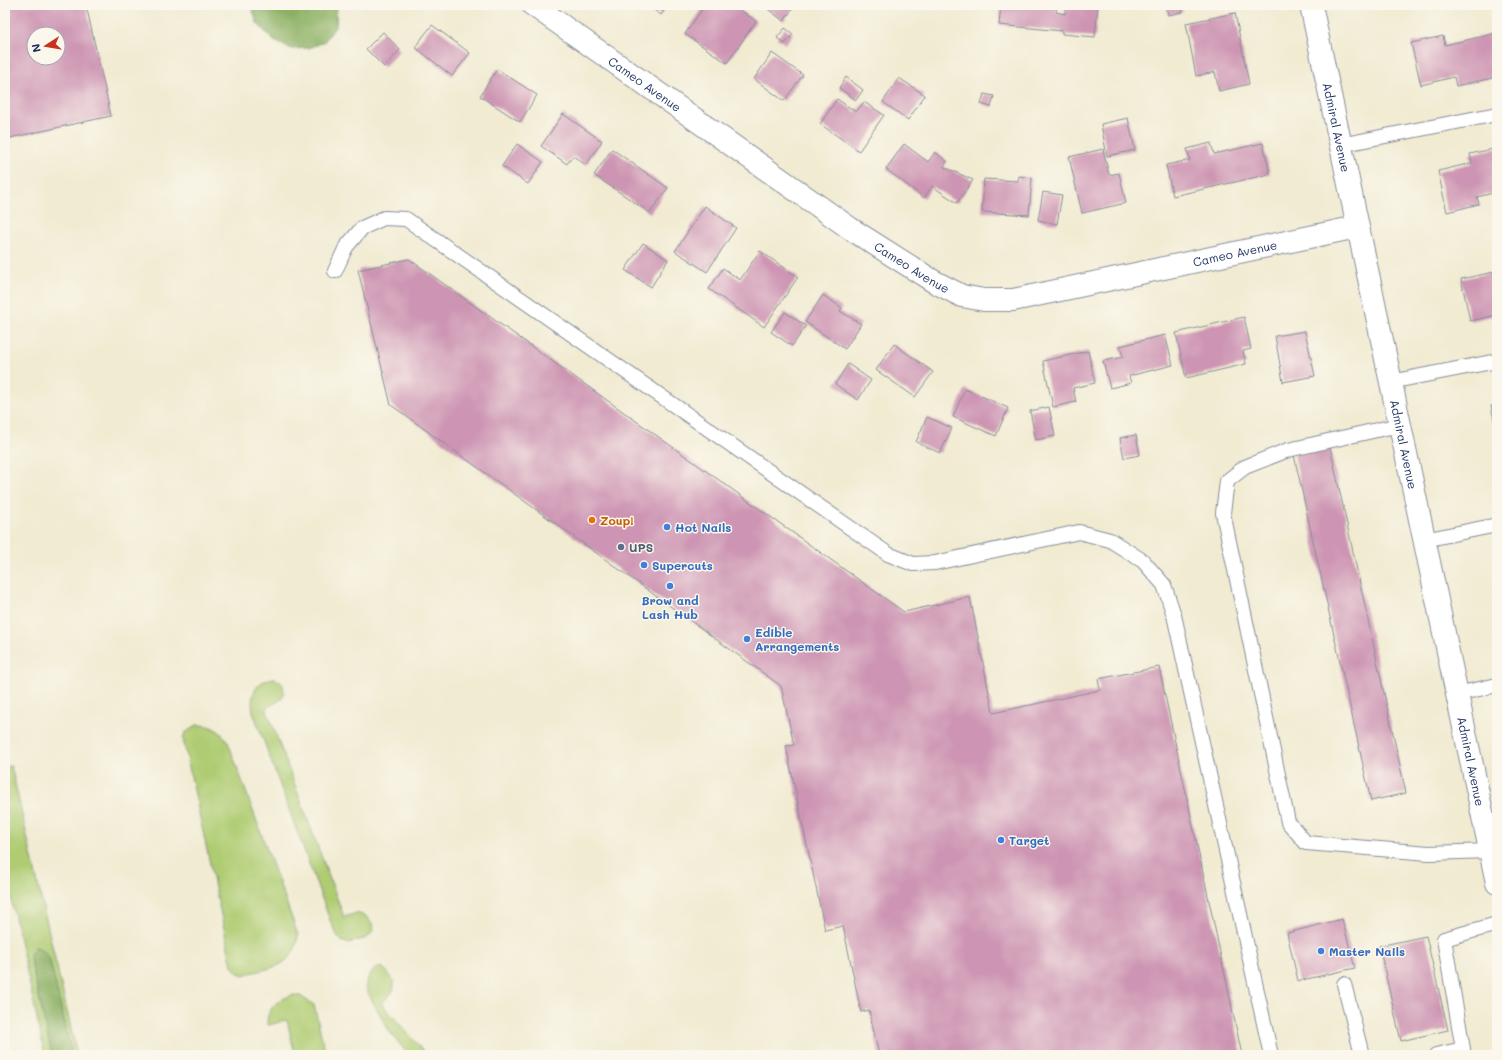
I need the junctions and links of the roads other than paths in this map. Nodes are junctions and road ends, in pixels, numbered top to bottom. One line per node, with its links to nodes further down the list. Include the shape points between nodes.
1 (532, 5): 5 (street, Cameo Avenue, via 851,229 933,281 962,296 984,300 1013,300)
2 (1310, 5): 4 (street, Admiral Avenue)
3 (1497, 114): 4 (lane)
4 (1340, 145): 5 (street, Admiral Avenue)
5 (1357, 227): 8 (street, Admiral Avenue)
6 (335, 271): 18 (lane, via 346,247 362,228 384,218 406,219 888,554 913,564 935,563 1080,532 1110,540 1143,561 1164,585 1174,615)
7 (1497, 361): 8 (lane)
8 (1390, 382): 9 (street, Admiral Avenue)
9 (1399, 425): 11 (street, Admiral Avenue); 14 (lane, via 1288,450 1245,467 1227,481 1223,513 1288,822 1306,843 1429,853)
10 (1497, 525): 11 (lane)
11 (1424, 540): 13 (street, Admiral Avenue)
12 (1497, 686): 13 (lane)
13 (1457, 694): 14 (street, Admiral Avenue)
14 (1490, 851): 15 (street, Admiral Avenue)
15 (1497, 884)
16 (1497, 924): 20 (lane, via 1444,938 1463,1049)
17 (1344, 984): 19 (lane)
18 (1271, 1055)
19 (1362, 1055)
20 (1436, 1055)

